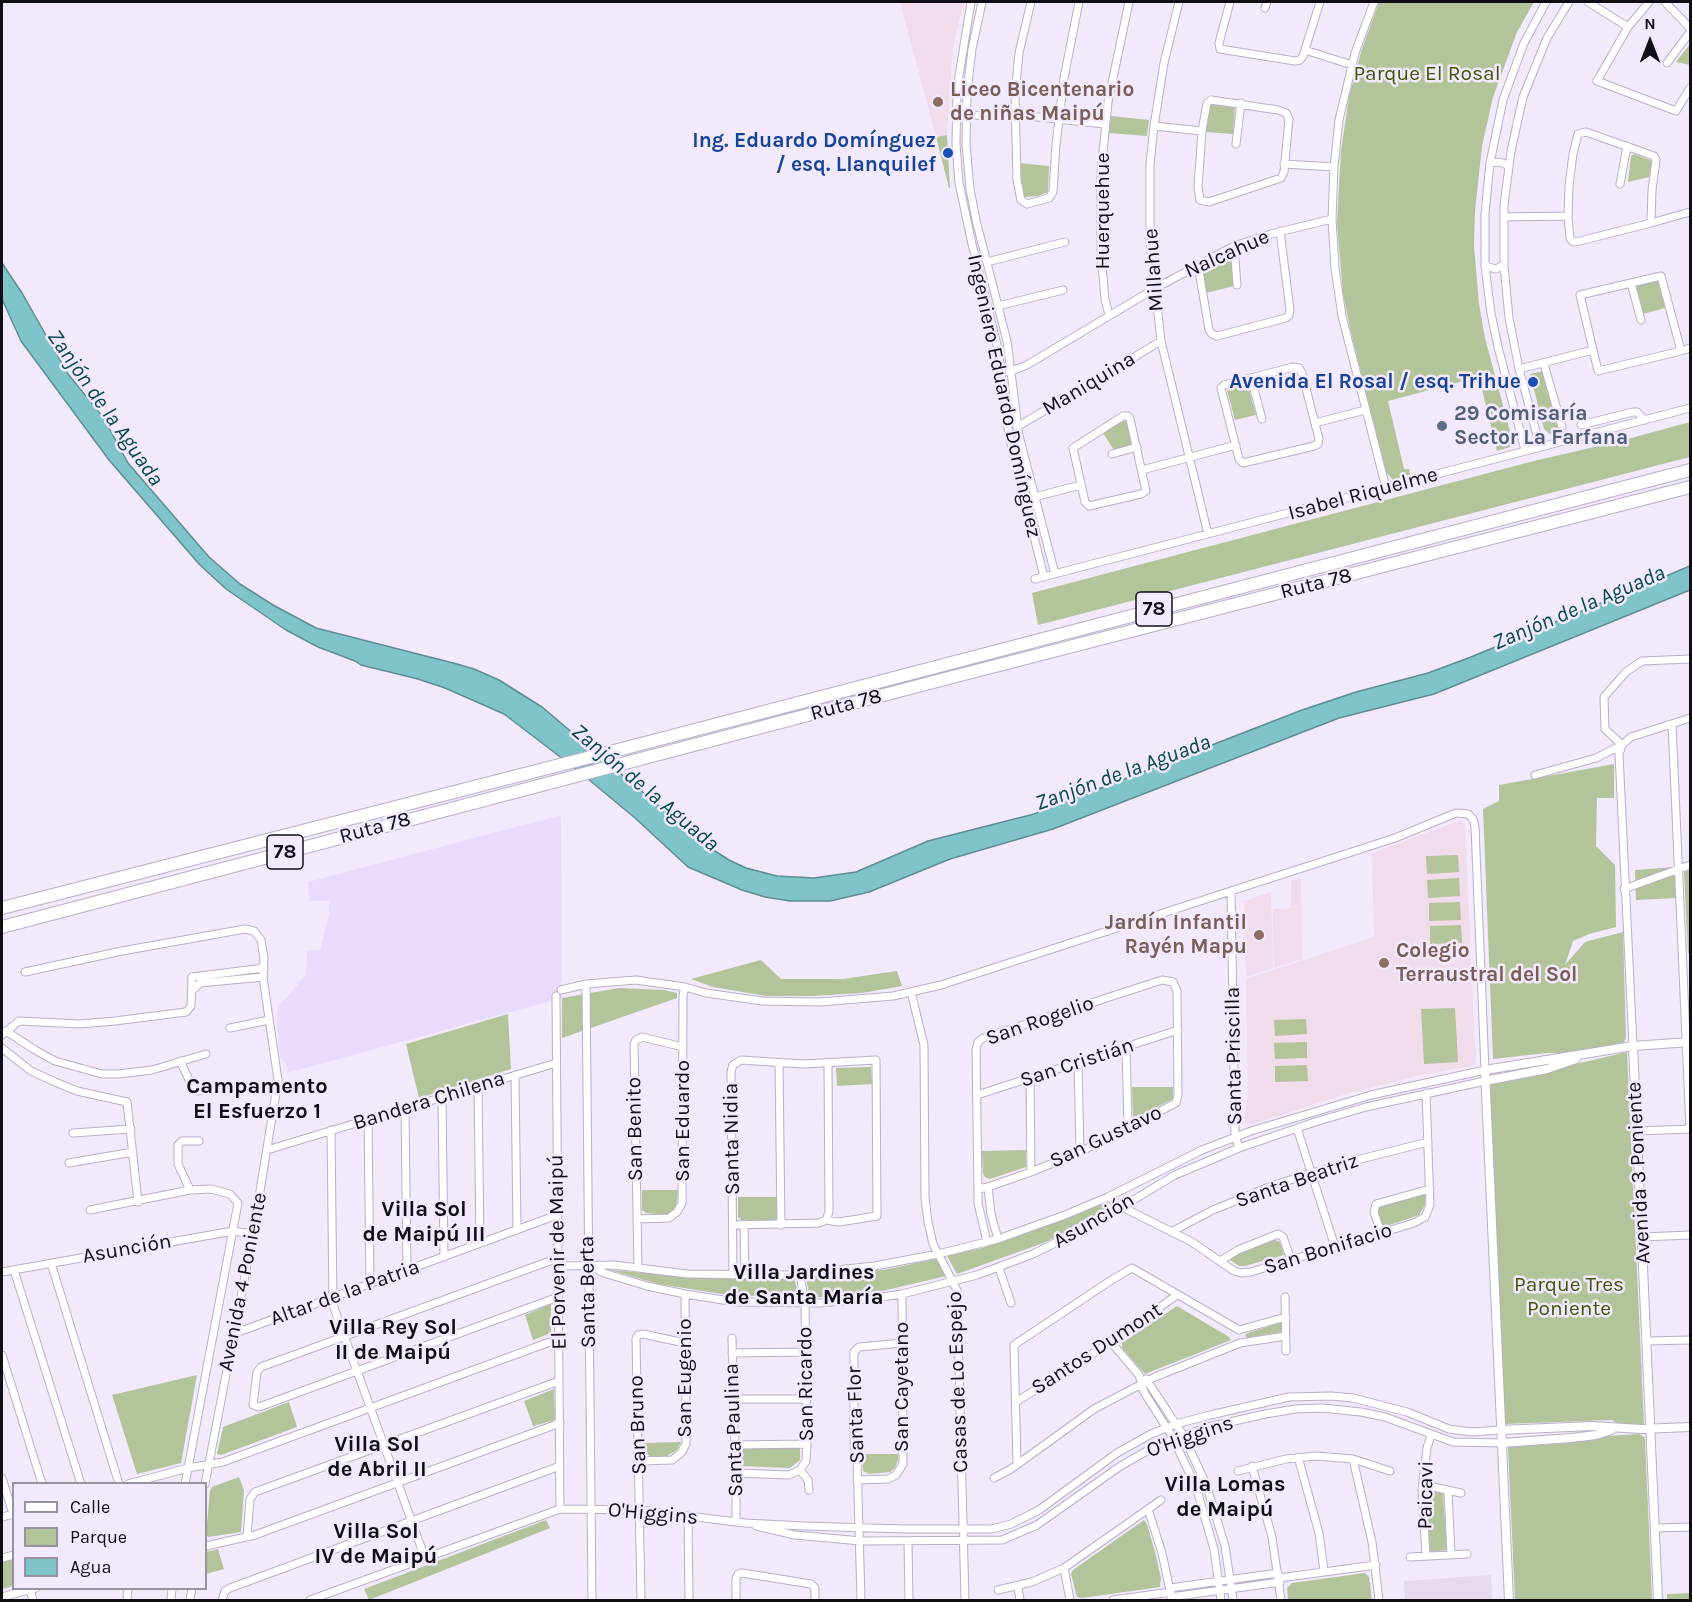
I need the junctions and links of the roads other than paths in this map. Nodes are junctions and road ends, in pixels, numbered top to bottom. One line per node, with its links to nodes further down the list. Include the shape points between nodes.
1 (971, 2): 22 (street, Ingeniero Eduardo Domínguez)
2 (981, 2): 23 (street, Ingeniero Eduardo Domínguez, via 968,74)
3 (1031, 2): 24 (street, via 1017,66)
4 (1079, 2): 25 (street)
5 (1129, 2): 26 (street, Huerquehue)
6 (1179, 2): 27 (street, Millahue)
7 (1230, 2): 17 (street, via 1220,49 1294,61 1300,60)
8 (1320, 2): 17 (street)
9 (1374, 2): 19 (street)
10 (1546, 2): 31 (street, via 1509,80)
11 (1569, 2): 33 (street, via 1547,38 1529,81)
12 (1588, 2): 15 (street)
13 (1649, 2): 15 (street)
14 (1665, 2): 16 (street)
15 (1628, 27): 20 (street, via 1597,81 1676,111)
16 (1690, 30): 18 (street)
17 (1305, 50): 19 (street)
18 (1667, 63)
19 (1352, 65): 34 (street, via 1340,114)
20 (1690, 88)
21 (1241, 103): 28 (street, via 1209,100); 29 (street); 32 (street, via 1288,115)
22 (956, 115): 23 (street); 62 (street, Ingeniero Eduardo Domínguez, via 963,203)
23 (966, 115): 24 (street); 44 (street, Ingeniero Eduardo Domínguez, via 970,189)
24 (1015, 116): 25 (street); 25 (street, via 1017,171 1022,202 1027,204 1053,195)
25 (1058, 119): 26 (street)
26 (1105, 124): 53 (street, Huerquehue, via 1101,226)
27 (1154, 126): 28 (street); 50 (street, Millahue, via 1149,214)
28 (1202, 131): 32 (street, via 1198,187 1201,201 1209,202 1278,180)
29 (1236, 144)
30 (1627, 146): 35 (street); 37 (street, via 1586,132 1577,136); 40 (street, via 1655,158)
31 (1490, 163): 33 (street); 46 (street)
32 (1284, 164): 34 (street)
33 (1509, 166): 38 (street)
34 (1334, 167): 39 (street)
35 (1620, 184)
36 (1690, 212): 40 (street)
37 (1568, 216): 38 (street); 40 (street, via 1572,241)
38 (1503, 217): 47 (street)
39 (1332, 219): 41 (street, Nalcahue); 65 (street, via 1340,304)
40 (1651, 223)
41 (1280, 231): 43 (street, Nalcahue); 45 (street, via 1290,310 1286,318 1217,336 1212,334)
42 (1065, 242): 44 (street)
43 (1233, 246): 45 (street, Nalcahue); 49 (street)
44 (987, 262): 52 (street, Ingeniero Eduardo Domínguez)
45 (1198, 265): 50 (street, Nalcahue)
46 (1485, 266): 47 (street); 75 (street, via 1498,347)
47 (1504, 266): 60 (street)
48 (1631, 283): 54 (street); 57 (street, via 1580,295); 58 (street, via 1661,276)
49 (1237, 285)
50 (1154, 289): 53 (street, Nalcahue); 55 (street, Millahue)
51 (1063, 290): 52 (street)
52 (998, 306): 61 (street, Ingeniero Eduardo Domínguez)
53 (1109, 315): 61 (street, Nalcahue)
54 (1641, 320)
55 (1161, 341): 70 (street, Maniquina); 77 (street, Millahue)
56 (1690, 348): 58 (street)
57 (1593, 350): 58 (street, via 1599,371); 59 (street)
58 (1681, 351)
59 (1544, 364): 60 (street); 71 (street)
60 (1519, 369): 74 (street)
61 (1012, 372): 62 (street, Nalcahue); 70 (street, Ingeniero Eduardo Domínguez)
62 (1002, 373): 84 (street, Ingeniero Eduardo Domínguez, via 1007,427)
63 (1251, 378): 66 (street); 68 (street, via 1299,368); 72 (street, via 1221,388)
64 (1690, 408): 67 (street, Isabel Riquelme)
65 (1365, 410): 68 (street); 82 (street)
66 (1262, 419)
67 (1645, 420): 69 (street, via 1633,412); 74 (street, Isabel Riquelme)
68 (1315, 423): 72 (street, via 1319,440 1314,446 1245,464 1239,459)
69 (1581, 425)
70 (1017, 427): 83 (street, Ingeniero Eduardo Domínguez)
71 (1562, 427)
72 (1236, 445): 77 (street)
73 (1137, 447): 76 (street); 78 (street); 80 (street, via 1127,416 1075,446)
74 (1540, 447): 75 (street, Isabel Riquelme)
75 (1525, 450): 82 (street, Isabel Riquelme)
76 (1112, 454)
77 (1189, 458): 78 (street); 85 (street, Millahue)
78 (1142, 470): 80 (street, via 1146,488 1143,493 1092,507 1085,502)
79 (1690, 470): 98 (highway, Ruta 78 / 78)
80 (1081, 485): 83 (street)
81 (1690, 487): 99 (highway, Ruta 78 / 78)
82 (1386, 488): 85 (street, Isabel Riquelme)
83 (1034, 497): 84 (street); 86 (street, Ingeniero Eduardo Domínguez)
84 (1025, 499): 87 (street, Ingeniero Eduardo Domínguez)
85 (1208, 534): 86 (street, Isabel Riquelme)
86 (1055, 574): 87 (street, Isabel Riquelme)
87 (1044, 577): 88 (street, Isabel Riquelme)
88 (1035, 579)
89 (1690, 659): 92 (street, via 1642,661 1626,672 1604,698 1605,729)
90 (1690, 718): 91 (street)
91 (1672, 724): 92 (street); 95 (street)
92 (1622, 745): 93 (street, via 1596,758); 96 (street, Avenida 3 Poniente, via 1619,754)
93 (1534, 775)
94 (1690, 865): 95 (street)
95 (1678, 869): 96 (street); 100 (street)
96 (1624, 889): 114 (street, Avenida 3 Poniente)
97 (1232, 891): 108 (street); 125 (street, via 1395,838 1456,813 1468,814 1475,827); 143 (street, Santa Priscilla)
98 (2, 908)
99 (2, 927)
100 (1687, 958): 113 (street)
101 (264, 968): 102 (street, Avenida 4 Poniente, via 261,940 254,931 245,929); 103 (street, Avenida 4 Poniente); 107 (street, via 192,977)
102 (25, 972)
103 (263, 977): 107 (street, via 200,983); 109 (street, Avenida 4 Poniente)
104 (1173, 982): 111 (street, San Gustavo, via 1177,991); 132 (street, San Rogelio, via 1162,980 984,1038 976,1047)
105 (586, 984): 106 (street, via 636,981); 122 (street, El Porvenir de Maipú, via 558,993); 184 (street, Santa Berta)
106 (685, 987): 108 (street, via 734,997 800,1003); 115 (street, San Eduardo)
107 (192, 991): 112 (street, via 186,1012 115,1022 19,1022)
108 (911, 992): 178 (street, Casas de Lo Espejo, via 924,1045 926,1214)
109 (269, 1020): 110 (street); 130 (street, Avenida 4 Poniente)
110 (230, 1028)
111 (1178, 1030): 116 (street, San Cristián); 136 (street, San Gustavo, via 1177,1102)
112 (4, 1033): 120 (street, via 46,1057 94,1073 133,1073)
113 (1688, 1042): 114 (street, Asunción); 139 (street)
114 (1633, 1046): 118 (street, Asunción); 141 (street, Avenida 3 Poniente)
115 (683, 1047): 162 (street, San Eduardo, via 682,1203 669,1218); 162 (street, San Benito, via 642,1037 634,1044)
116 (1126, 1047): 121 (street, San Cristián); 136 (street)
117 (2, 1048): 138 (street, via 31,1071 55,1082 77,1091 124,1100 129,1105)
118 (1590, 1053): 125 (street, Asunción); 128 (street, Asunción, via 1548,1069)
119 (207, 1054): 120 (street)
120 (180, 1061): 130 (street, via 197,1091 245,1086)
121 (1078, 1062): 127 (street, San Cristián); 149 (street)
122 (556, 1063): 126 (street, Bandera Chilena); 161 (street, El Porvenir de Maipú)
123 (779, 1063): 124 (street, Santa Nidia); 164 (street, Santa Nidia, via 741,1060 731,1070); 166 (street)
124 (828, 1063): 163 (street); 163 (street, Santa Nidia, via 876,1060 877,1216 839,1222)
125 (1485, 1070): 128 (street); 143 (street, Asunción, via 1352,1100)
126 (515, 1075): 129 (street, Bandera Chilena); 167 (street)
127 (1029, 1078): 132 (street, San Cristián); 151 (street)
128 (1485, 1081): 131 (street, Asunción); 236 (street)
129 (478, 1086): 133 (street, Bandera Chilena); 176 (street)
130 (277, 1090): 147 (street, Avenida 4 Poniente)
131 (1426, 1093): 137 (street, Asunción); 145 (street, San Bonifacio)
132 (977, 1095): 154 (street, San Rogelio)
133 (442, 1097): 134 (street, Bandera Chilena); 179 (street)
134 (405, 1108): 135 (street, Bandera Chilena); 189 (street)
135 (368, 1119): 140 (street, Bandera Chilena); 195 (street)
136 (1128, 1128): 149 (street, San Gustavo)
137 (1297, 1128): 146 (street, Asunción); 152 (street)
138 (131, 1129): 142 (street); 148 (street)
139 (1690, 1129): 141 (street)
140 (331, 1130): 147 (street, Bandera Chilena); 201 (street)
141 (1637, 1131): 173 (street, Avenida 3 Poniente)
142 (74, 1133)
143 (1235, 1136): 146 (street, Santa Priscilla); 157 (street, Asunción)
144 (199, 1140): 156 (street, via 182,1140 178,1145 178,1164)
145 (1428, 1142): 152 (street, Santa Beatriz); 155 (street, San Bonifacio)
146 (1239, 1148): 159 (street, Asunción, via 1188,1169)
147 (267, 1150): 171 (street, Avenida 4 Poniente)
148 (133, 1152): 150 (street); 158 (street)
149 (1080, 1152): 151 (street, San Gustavo)
150 (69, 1163)
151 (1031, 1172): 153 (street, San Gustavo)
152 (1311, 1173): 169 (street, Santa Beatriz, via 1233,1202); 177 (street)
153 (988, 1187): 154 (street); 174 (street)
154 (978, 1189): 175 (street, San Rogelio)
155 (1430, 1189): 170 (street, San Bonifacio, via 1429,1209 1422,1219); 170 (street, via 1376,1204 1374,1212)
156 (190, 1190): 158 (street); 168 (street, Avenida 4 Poniente, via 211,1189 237,1200)
157 (1108, 1197): 159 (street, San Bonifacio); 174 (street, Asunción)
158 (138, 1202): 160 (street)
159 (1122, 1206): 169 (street, San Bonifacio); 187 (street, Asunción, via 1055,1244)
160 (90, 1210)
161 (557, 1215): 167 (street, Altar de la Patria); 180 (street, El Porvenir de Maipú)
162 (637, 1219): 186 (street, San Benito)
163 (826, 1220): 166 (street, Santa Nidia)
164 (733, 1225): 165 (street, Santa Nidia); 192 (street, Santa Nidia)
165 (744, 1225): 166 (street, Santa Nidia); 193 (street)
166 (781, 1225)
167 (517, 1230): 176 (street, Altar de la Patria)
168 (233, 1231): 171 (street, Asunción); 183 (street, Asunción); 251 (street, Avenida 4 Poniente)
169 (1171, 1232): 181 (street, San Bonifacio)
170 (1381, 1233): 177 (street, San Bonifacio)
171 (253, 1234): 206 (street, Avenida 4 Poniente)
172 (1690, 1235): 173 (street)
173 (1642, 1237): 212 (street, Avenida 3 Poniente)
174 (998, 1239): 175 (street, Asunción)
175 (987, 1242): 178 (street, Asunción)
176 (480, 1244): 179 (street, Altar de la Patria)
177 (1335, 1247): 182 (street, San Bonifacio)
178 (938, 1254): 191 (street, Asunción); 194 (street, Casas de Lo Espejo)
179 (444, 1257): 189 (street, Altar de la Patria)
180 (558, 1258): 199 (street, El Porvenir de Maipú); 207 (street)
181 (1220, 1260): 182 (street, San Bonifacio, via 1234,1271 1245,1273); 182 (street, via 1278,1234 1283,1237)
182 (1291, 1260)
183 (51, 1263): 188 (street, Asunción); 261 (street)
184 (588, 1265): 185 (street, Asunción); 186 (street, Asunción); 196 (street, Asunción, via 629,1281); 272 (street, Santa Berta)
185 (564, 1266)
186 (638, 1267): 192 (street, Asunción)
187 (999, 1268): 194 (street, Asunción); 202 (street)
188 (14, 1270): 190 (street, Asunción); 260 (street)
189 (406, 1270): 195 (street, Altar de la Patria)
190 (2, 1272)
191 (800, 1274): 193 (street, Asunción); 203 (street, San Ricardo)
192 (733, 1275): 193 (street, Asunción)
193 (745, 1275)
194 (954, 1282): 197 (street, Asunción); 283 (street, Casas de Lo Espejo)
195 (370, 1284): 201 (street, Altar de la Patria)
196 (685, 1294): 203 (street, Asunción, via 752,1303); 214 (street, San Eugenio)
197 (902, 1294): 203 (street, Asunción); 215 (street, San Cayetano)
198 (1177, 1295): 205 (street); 213 (street, Santos Dumont); 228 (street, via 1132,1268 1044,1324 1014,1345)
199 (558, 1297): 210 (street, El Porvenir de Maipú); 221 (street)
200 (1286, 1297): 204 (street)
201 (332, 1298): 206 (street, Altar de la Patria); 207 (street)
202 (1011, 1303)
203 (805, 1304): 218 (street, San Ricardo)
204 (1286, 1317): 205 (street); 208 (street)
205 (1239, 1330): 216 (street)
206 (233, 1334): 248 (street, Avenida 4 Poniente)
207 (344, 1336): 221 (street); 221 (street, via 260,1368 252,1402 258,1407)
208 (1286, 1336): 216 (street); 217 (street)
209 (732, 1338): 219 (street, Santa Paulina)
210 (558, 1339): 224 (street, El Porvenir de Maipú); 229 (street)
211 (1690, 1340): 212 (street)
212 (1646, 1341): 235 (street, Avenida 3 Poniente)
213 (1111, 1342): 222 (street); 228 (street, Santos Dumont)
214 (685, 1343): 246 (street, San Eugenio, via 685,1448 672,1460); 246 (street, San Bruno, via 643,1334 637,1337)
215 (902, 1343): 258 (street, San Cayetano, via 903,1464 888,1479); 258 (street, Santa Flor, via 859,1347 854,1352)
216 (1240, 1343): 223 (street)
217 (1286, 1351)
218 (806, 1352): 219 (street); 226 (street, San Ricardo)
219 (732, 1353): 227 (street, Santa Paulina)
220 (2, 1355): 259 (street)
221 (356, 1370): 229 (street)
222 (1138, 1375): 223 (street); 225 (street)
223 (1148, 1380): 225 (street); 231 (street)
224 (559, 1381): 230 (street, El Porvenir de Maipú); 242 (street)
225 (1140, 1384): 232 (street); 247 (street, via 1094,1409)
226 (807, 1398): 227 (street); 241 (street, San Ricardo)
227 (733, 1399): 243 (street, Santa Paulina)
228 (1016, 1402): 247 (street)
229 (370, 1408): 242 (street); 248 (street)
230 (560, 1423): 249 (street, El Porvenir de Maipú); 265 (street)
231 (1176, 1424): 232 (street, O'Higgins); 236 (street, O'Higgins, via 1277,1399 1331,1396 1386,1406 1449,1429); 237 (street)
232 (1167, 1427): 239 (street); 283 (street, O'Higgins, via 1125,1448 1030,1515 1002,1527)
233 (1690, 1427): 235 (street, O'Higgins)
234 (1617, 1428): 235 (street, O'Higgins); 236 (street, O'Higgins); 240 (street, O'Higgins, via 1596,1435)
235 (1650, 1429): 282 (street, Avenida 3 Poniente)
236 (1501, 1430): 240 (street)
237 (1183, 1435): 238 (street, O'Higgins, via 1265,1414 1311,1408 1373,1414); 239 (street, O'Higgins); 298 (street, via 1215,1509)
238 (1431, 1436): 240 (street, O'Higgins, via 1461,1443); 266 (street, Paicavi)
239 (1173, 1438): 285 (street, O'Higgins, via 1135,1456 1024,1532 1002,1540); 299 (street, via 1196,1487)
240 (1502, 1443): 325 (street)
241 (807, 1444): 243 (street); 252 (street, San Ricardo, via 807,1458)
242 (384, 1445): 265 (street); 284 (street, via 253,1493)
243 (736, 1445): 255 (street, Santa Paulina)
244 (1298, 1457): 245 (street); 250 (street); 296 (street, via 1319,1533)
245 (1353, 1459): 254 (street); 294 (street)
246 (640, 1461): 274 (street, San Bruno)
247 (1017, 1463): 257 (street)
248 (208, 1465): 251 (street); 264 (street, Avenida 4 Poniente)
249 (560, 1466): 271 (street, El Porvenir de Maipú); 277 (street)
250 (1252, 1466): 253 (street); 297 (street)
251 (188, 1468): 262 (street); 263 (street, Avenida 4 Poniente)
252 (800, 1470): 255 (street, San Ricardo, via 785,1475); 267 (street, via 808,1480)
253 (1238, 1471)
254 (1390, 1471)
255 (736, 1473): 278 (street, Santa Paulina)
256 (2, 1478): 275 (street)
257 (994, 1478)
258 (857, 1480): 281 (street, Santa Flor)
259 (41, 1482)
260 (80, 1482)
261 (118, 1482)
262 (136, 1482)
263 (185, 1482)
264 (205, 1482)
265 (397, 1482): 277 (street); 284 (street)
266 (1424, 1485): 268 (street); 291 (street, Paicavi)
267 (809, 1490)
268 (1448, 1491): 269 (street); 289 (street)
269 (1461, 1493)
270 (1161, 1500): 273 (street)
271 (560, 1509): 272 (street, O'Higgins); 293 (street, O'Higgins)
272 (590, 1509): 274 (street, O'Higgins); 309 (street, Santa Berta)
273 (1148, 1509): 295 (street); 305 (street)
274 (640, 1510): 276 (street, O'Higgins); 310 (street, San Bruno)
275 (12, 1511)
276 (688, 1516): 278 (street, O'Higgins); 311 (street)
277 (411, 1520): 293 (street); 307 (street, via 230,1588)
278 (736, 1522): 279 (street, O'Higgins)
279 (745, 1523): 281 (street, O'Higgins); 286 (street, O'Higgins, via 795,1535)
280 (1690, 1527): 282 (street)
281 (858, 1528): 283 (street, O'Higgins); 286 (street, Santa Flor)
282 (1655, 1528): 326 (street, Avenida 3 Poniente)
283 (963, 1529): 285 (street, Casas de Lo Espejo)
284 (247, 1537): 288 (street)
285 (964, 1540): 287 (street, O'Higgins); 316 (street, Casas de Lo Espejo)
286 (861, 1541): 287 (street, O'Higgins); 314 (street, Santa Flor)
287 (908, 1541): 315 (street)
288 (207, 1546)
289 (1451, 1554): 290 (street); 291 (street)
290 (1467, 1554)
291 (1426, 1556): 292 (street)
292 (1410, 1557)
293 (425, 1558): 308 (street, O'Higgins)
294 (1376, 1565): 296 (street); 324 (street)
295 (1064, 1568): 300 (street); 318 (street)
296 (1324, 1571): 297 (street)
297 (1279, 1578): 298 (street); 301 (street); 323 (street)
298 (1230, 1579): 299 (street); 301 (street)
299 (1219, 1581): 304 (street); 305 (street)
300 (1018, 1587): 303 (street); 317 (street)
301 (1232, 1589): 304 (street); 322 (street)
302 (29, 1590): 306 (street)
303 (998, 1590)
304 (1221, 1590): 305 (street); 321 (street)
305 (1171, 1594): 320 (street)
306 (2, 1597)
307 (222, 1600)
308 (310, 1600)
309 (591, 1600)
310 (641, 1600)
311 (689, 1600)
312 (736, 1600): 313 (street, via 736,1579 742,1573 811,1584)
313 (815, 1600)
314 (861, 1600)
315 (909, 1600)
316 (965, 1600)
317 (1020, 1600)
318 (1070, 1600)
319 (1113, 1600): 320 (street)
320 (1123, 1600)
321 (1221, 1600)
322 (1233, 1600)
323 (1281, 1600)
324 (1378, 1600)
325 (1509, 1600)
326 (1660, 1600)

